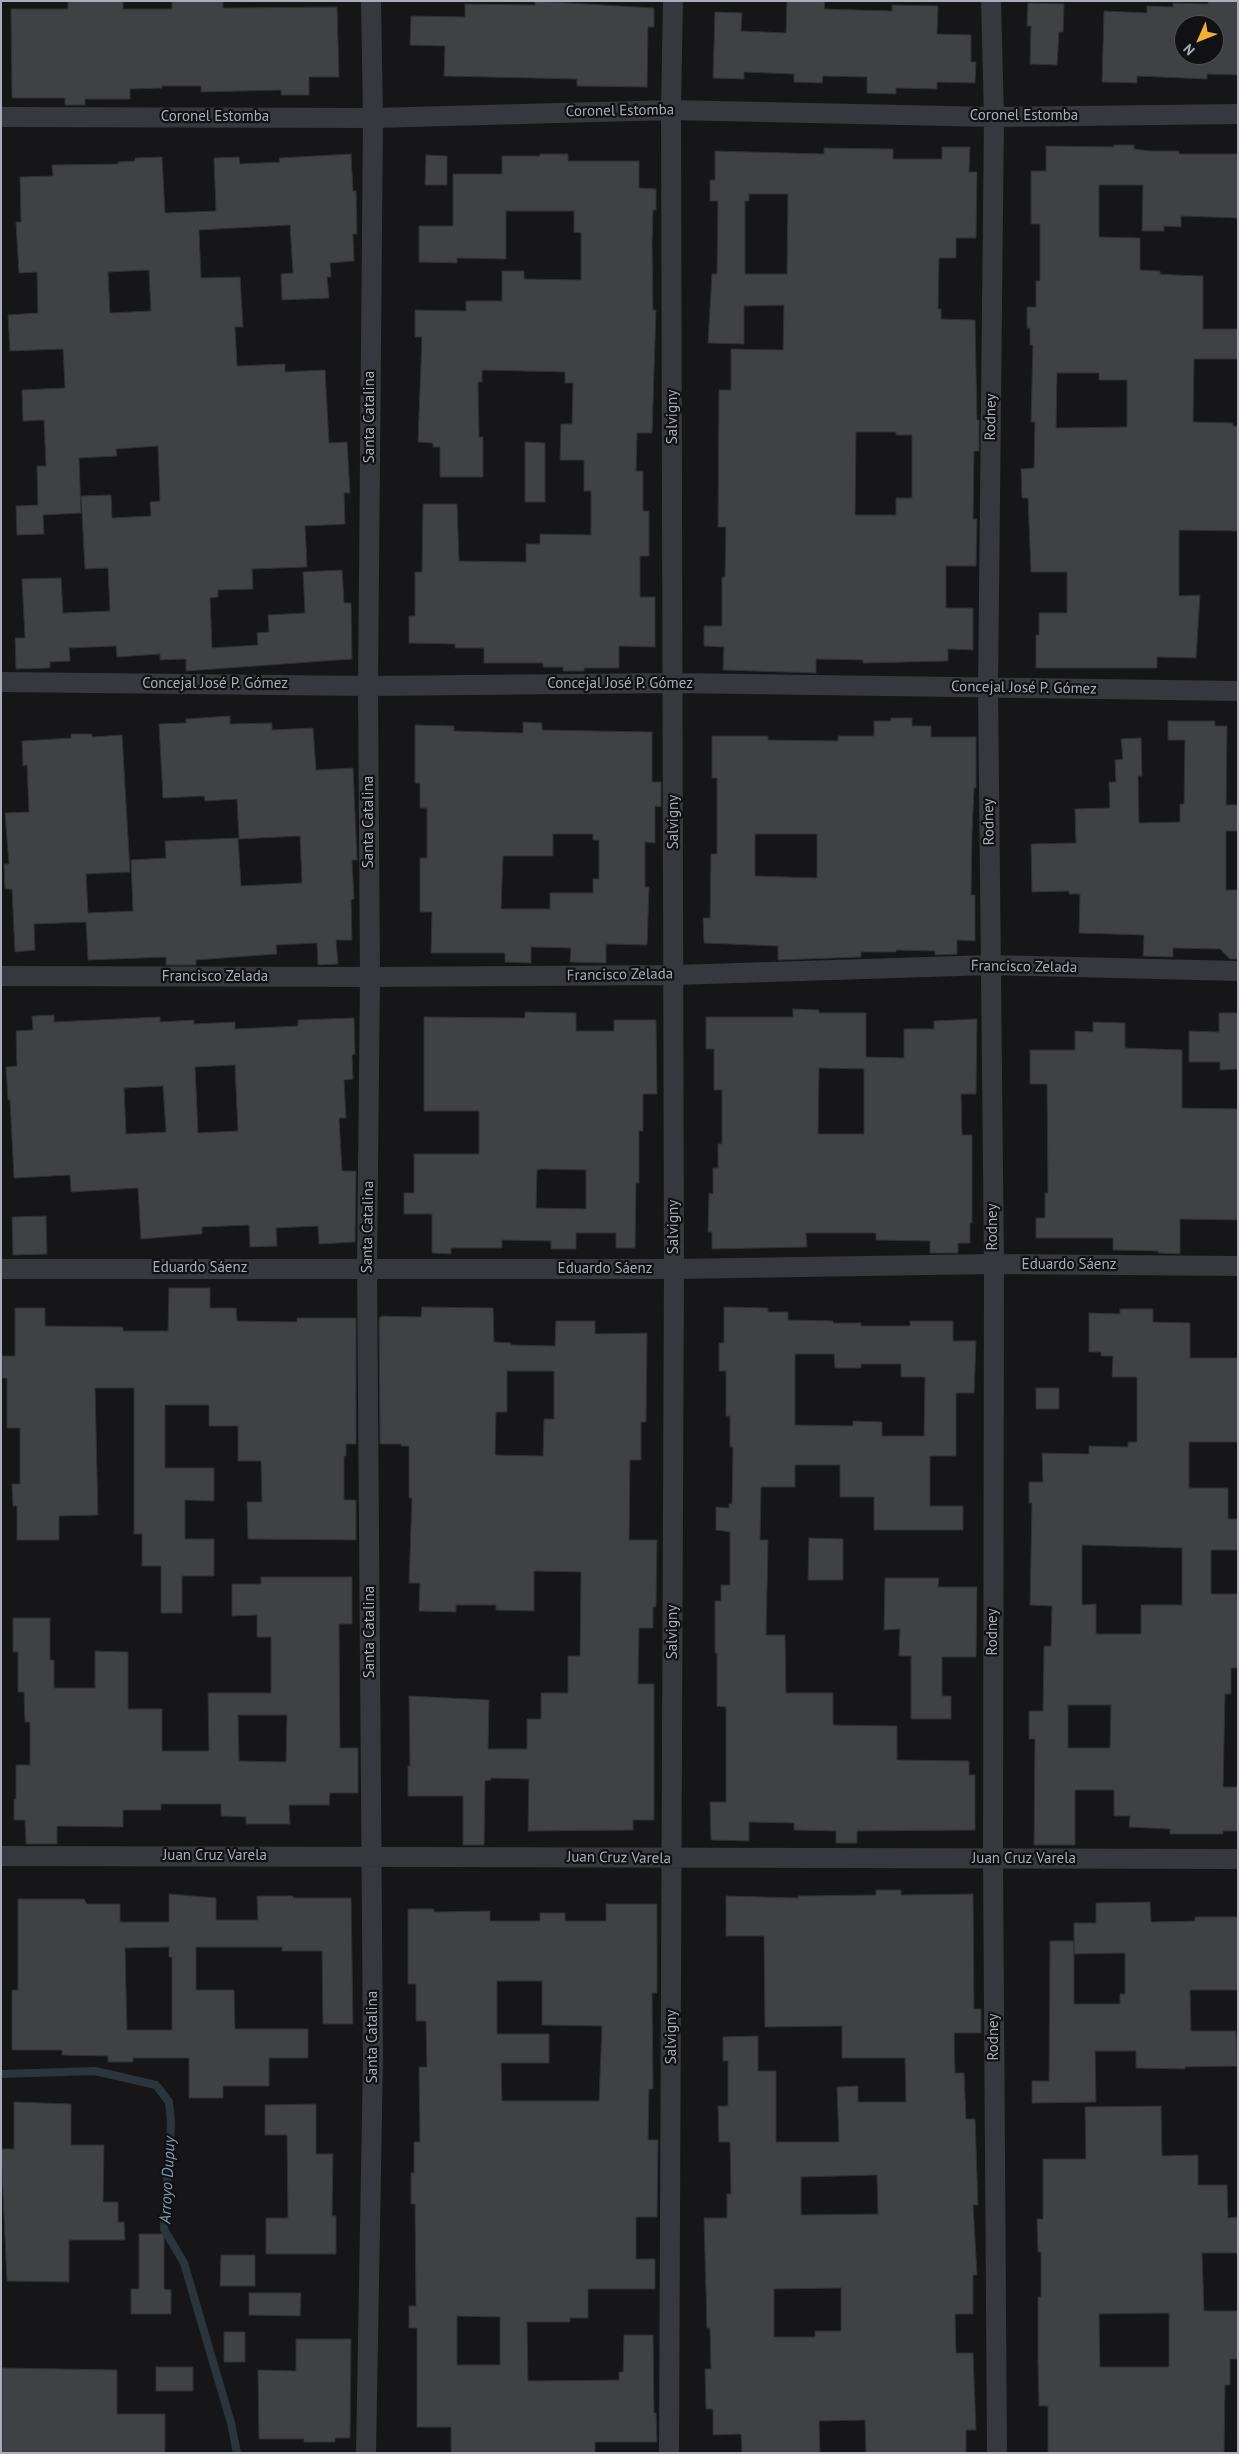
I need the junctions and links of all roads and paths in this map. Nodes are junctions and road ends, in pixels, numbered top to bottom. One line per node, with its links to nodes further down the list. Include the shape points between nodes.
1 (371, 1): 8 (street, Santa Catalina)
2 (673, 1): 4 (street, Salvigny)
3 (991, 1): 7 (street, Rodney)
4 (671, 110): 7 (street, Coronel Estomba); 8 (street, Coronel Estomba); 10 (street, Salvigny)
5 (1238, 114): 7 (street, Coronel Estomba)
6 (1, 117): 8 (street, Coronel Estomba)
7 (994, 117): 12 (street, Rodney)
8 (373, 118): 11 (street, Santa Catalina)
9 (1, 682): 11 (street, Concejal José P. Gómez)
10 (674, 683): 11 (street, Concejal José P. Gómez); 12 (street, Concejal José P. Gómez); 16 (street, Salvigny)
11 (368, 686): 18 (street, Santa Catalina)
12 (988, 688): 13 (street, Concejal José P. Gómez); 14 (street, Rodney)
13 (1238, 691)
14 (991, 965): 15 (street, Francisco Zelada); 16 (street, Francisco Zelada); 19 (street, Rodney)
15 (1238, 971)
16 (674, 975): 18 (street, Francisco Zelada); 23 (street, Salvigny)
17 (1, 976): 18 (street, Francisco Zelada)
18 (370, 978): 21 (street, Santa Catalina)
19 (994, 1264): 20 (street, Eduardo Sáenz); 23 (street, Eduardo Sáenz); 27 (street, Rodney)
20 (1238, 1266)
21 (367, 1267): 22 (street, Eduardo Sáenz); 23 (street, Eduardo Sáenz); 24 (street, Santa Catalina)
22 (1, 1269)
23 (674, 1269): 26 (street, Salvigny)
24 (372, 1855): 25 (street, Juan Cruz Varela); 26 (street, Juan Cruz Varela); 29 (street, Santa Catalina, via 373,2058)
25 (1, 1856)
26 (673, 1858): 27 (street, Juan Cruz Varela); 30 (street, Salvigny)
27 (993, 1859): 28 (street, Juan Cruz Varela); 31 (street, Rodney)
28 (1238, 1859)
29 (366, 2453)
30 (669, 2453)
31 (997, 2453)

